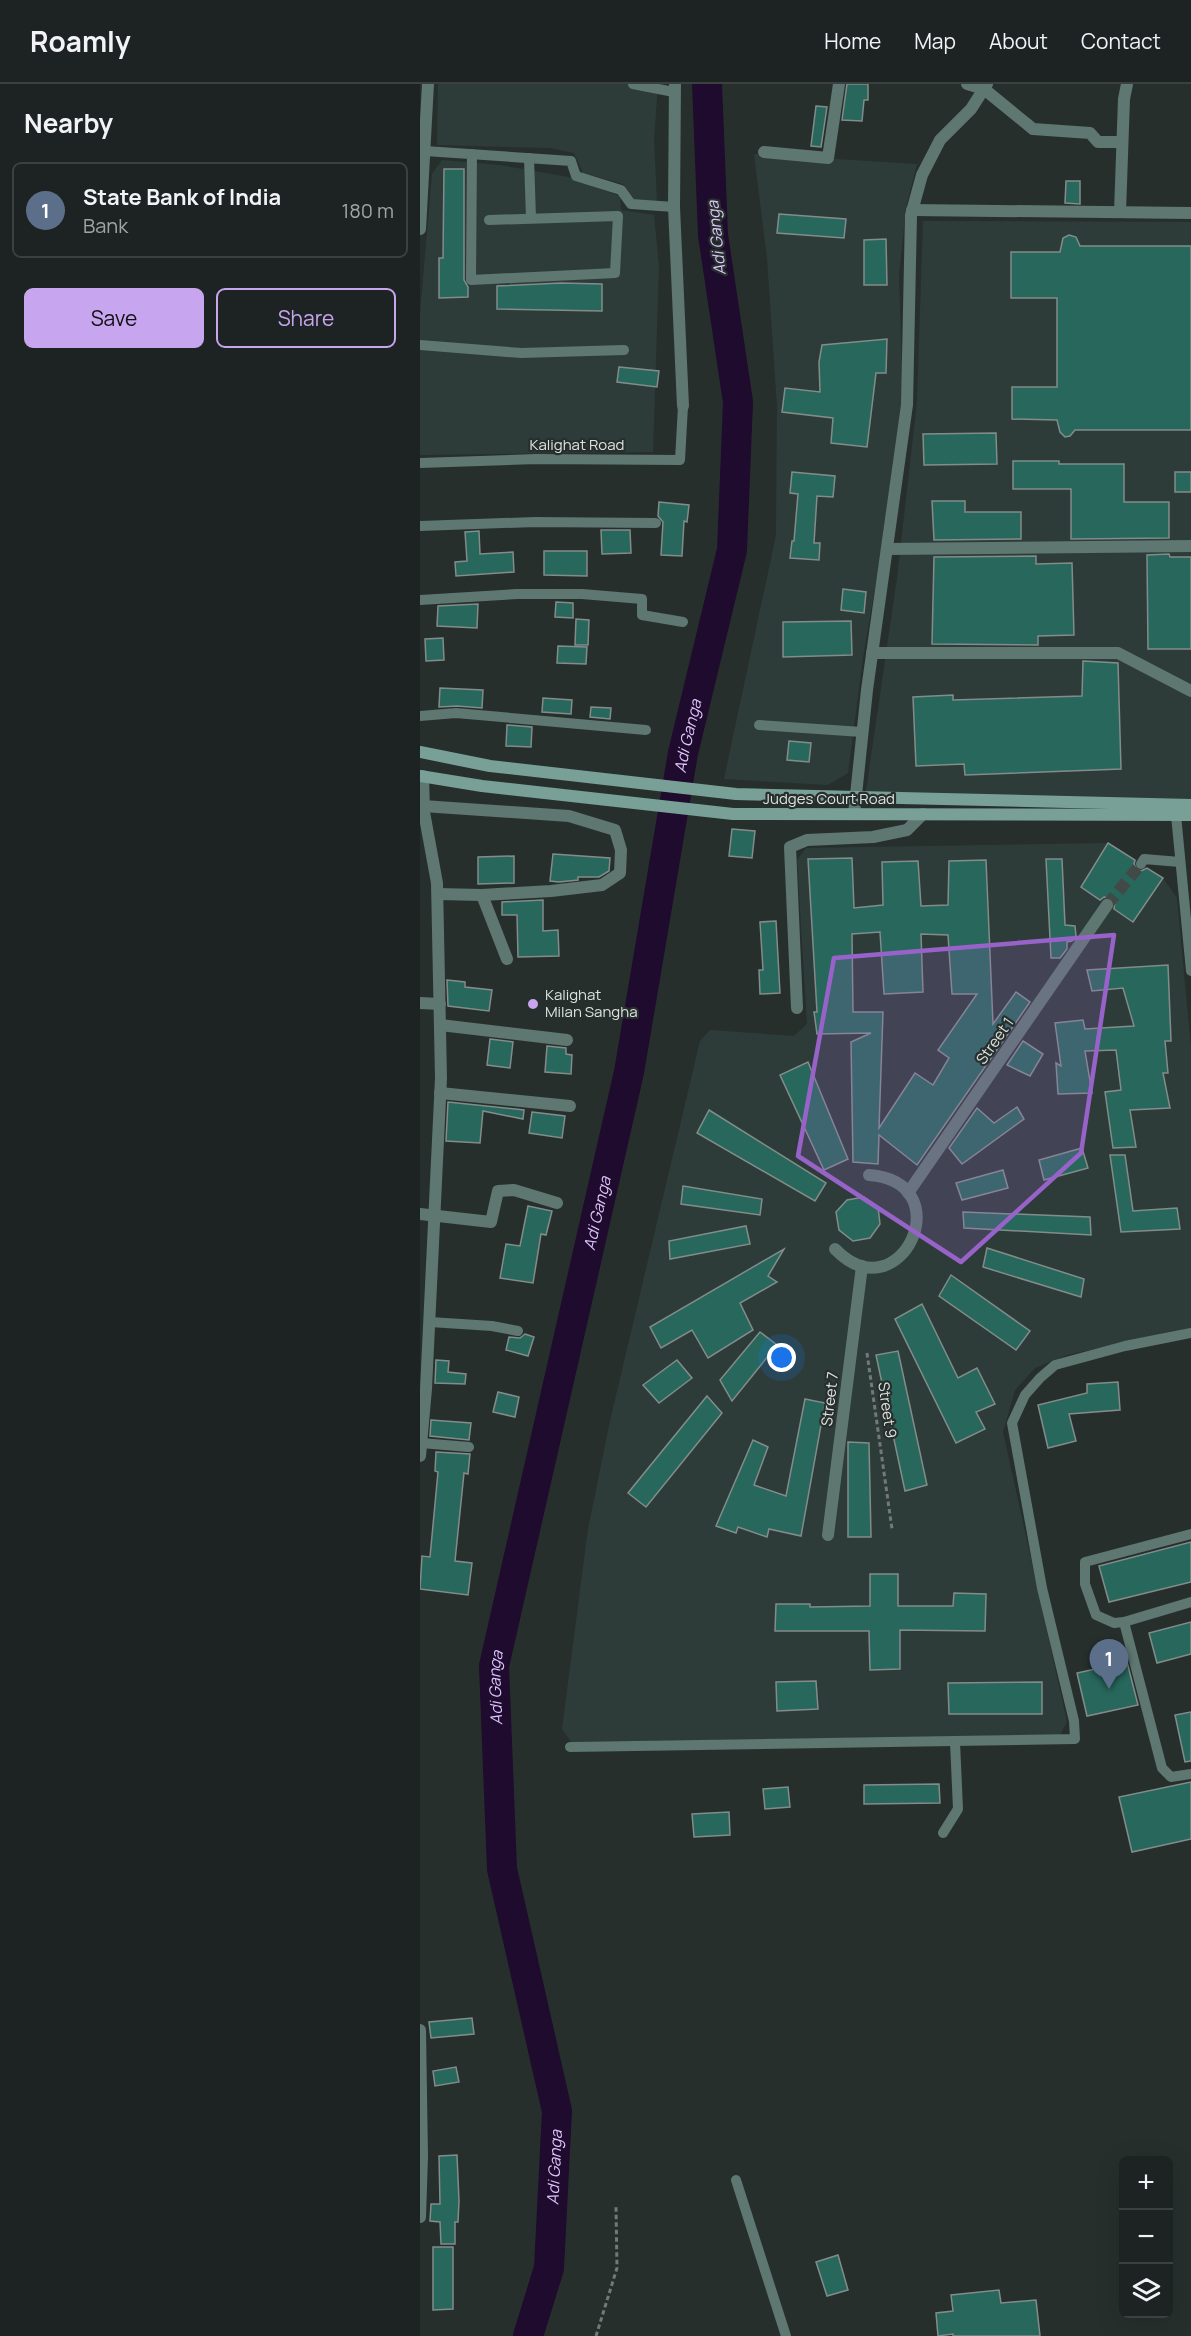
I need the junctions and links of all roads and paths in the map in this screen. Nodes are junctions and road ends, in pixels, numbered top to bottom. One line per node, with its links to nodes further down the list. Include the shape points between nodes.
1 (428, 84): 9 (street)
2 (633, 84): 7 (lane)
3 (839, 84): 10 (street, via 828,158)
4 (967, 84): 6 (street)
5 (1127, 84): 8 (street)
6 (986, 86): 8 (street, via 1033,129 1090,133 1098,142); 14 (street, via 971,109 940,140 922,175)
7 (675, 88): 13 (street)
8 (1122, 142): 15 (street)
9 (425, 151): 11 (lane); 19 (street)
10 (764, 152)
11 (472, 154): 12 (lane); 17 (lane, via 471,280 615,273 618,216)
12 (528, 158): 13 (lane, via 571,161 576,176 621,190 631,204); 17 (lane)
13 (674, 207): 22 (street)
14 (912, 210): 15 (street); 27 (street, via 907,405)
15 (1120, 212): 16 (street)
16 (1191, 213)
17 (531, 218): 18 (lane)
18 (489, 220)
19 (420, 229)
20 (420, 345): 21 (lane, via 521,353)
21 (624, 350)
22 (683, 406): 23 (lane, Kalighat Road, via 680,460)
23 (420, 463)
24 (656, 523): 25 (lane)
25 (420, 526)
26 (1191, 546): 27 (street)
27 (887, 549): 30 (street)
28 (420, 600): 29 (lane, via 517,594 642,599 642,615)
29 (683, 622)
30 (872, 653): 31 (street, via 1118,653); 35 (street)
31 (1191, 691)
32 (420, 716): 34 (lane, via 456,713)
33 (759, 725): 35 (lane)
34 (646, 730)
35 (862, 732): 38 (street)
36 (420, 752): 38 (main road, Judges Court Road, via 490,766 736,795)
37 (422, 776): 40 (street); 41 (main road, Judges Court Road, via 733,814)
38 (856, 799): 39 (main road, Judges Court Road); 41 (street)
39 (1191, 805)
40 (423, 806): 47 (street); 48 (street, via 569,816 615,830 621,850 620,873 602,885)
41 (854, 814): 42 (main road, Judges Court Road)
42 (923, 814): 43 (main road, Judges Court Road); 55 (street, via 907,830 873,837 807,840 790,847)
43 (1176, 815): 44 (main road, Judges Court Road); 45 (lane)
44 (1191, 815)
45 (1180, 862): 46 (lane, via 1144,859); 51 (lane)
46 (1141, 864)
47 (438, 894): 48 (street); 54 (street)
48 (482, 895): 50 (street)
49 (1107, 905): 61 (street, Street 1)
50 (507, 959)
51 (1191, 966): 52 (lane)
52 (1191, 971)
53 (420, 1003): 54 (street)
54 (440, 1004): 56 (street)
55 (797, 1008)
56 (440, 1025): 57 (street); 58 (street)
57 (567, 1040)
58 (440, 1093): 59 (street); 64 (street)
59 (570, 1106)
60 (869, 1175): 61 (street, via 891,1180)
61 (908, 1193): 66 (street, via 917,1213 910,1245 884,1265)
62 (557, 1203): 64 (street, via 514,1190 498,1191 491,1222)
63 (420, 1214): 64 (street)
64 (436, 1215): 67 (street)
65 (835, 1249): 66 (street)
66 (862, 1266): 78 (street, Street 7)
67 (426, 1273): 68 (street)
68 (430, 1322): 69 (lane); 72 (street)
69 (518, 1331)
70 (1191, 1333): 81 (lane, via 1056,1365 1025,1395 1012,1423 1075,1739)
71 (865, 1342): 76 (path, Street 9)
72 (424, 1351): 73 (street)
73 (421, 1426): 75 (street)
74 (468, 1447): 75 (lane)
75 (421, 1450)
76 (892, 1529)
77 (1191, 1534): 80 (lane, via 1085,1562 1085,1584 1096,1616 1114,1623)
78 (828, 1535)
79 (1191, 1602): 80 (lane)
80 (1124, 1622): 83 (lane, via 1162,1768 1172,1777)
81 (955, 1742): 82 (lane); 84 (lane, via 958,1809)
82 (570, 1747)
83 (1191, 1774)
84 (943, 1833)
85 (420, 2030): 88 (street)
86 (736, 2180): 90 (lane)
87 (616, 2206): 89 (path, via 617,2268)
88 (420, 2217)
89 (596, 2336)
90 (786, 2336)

